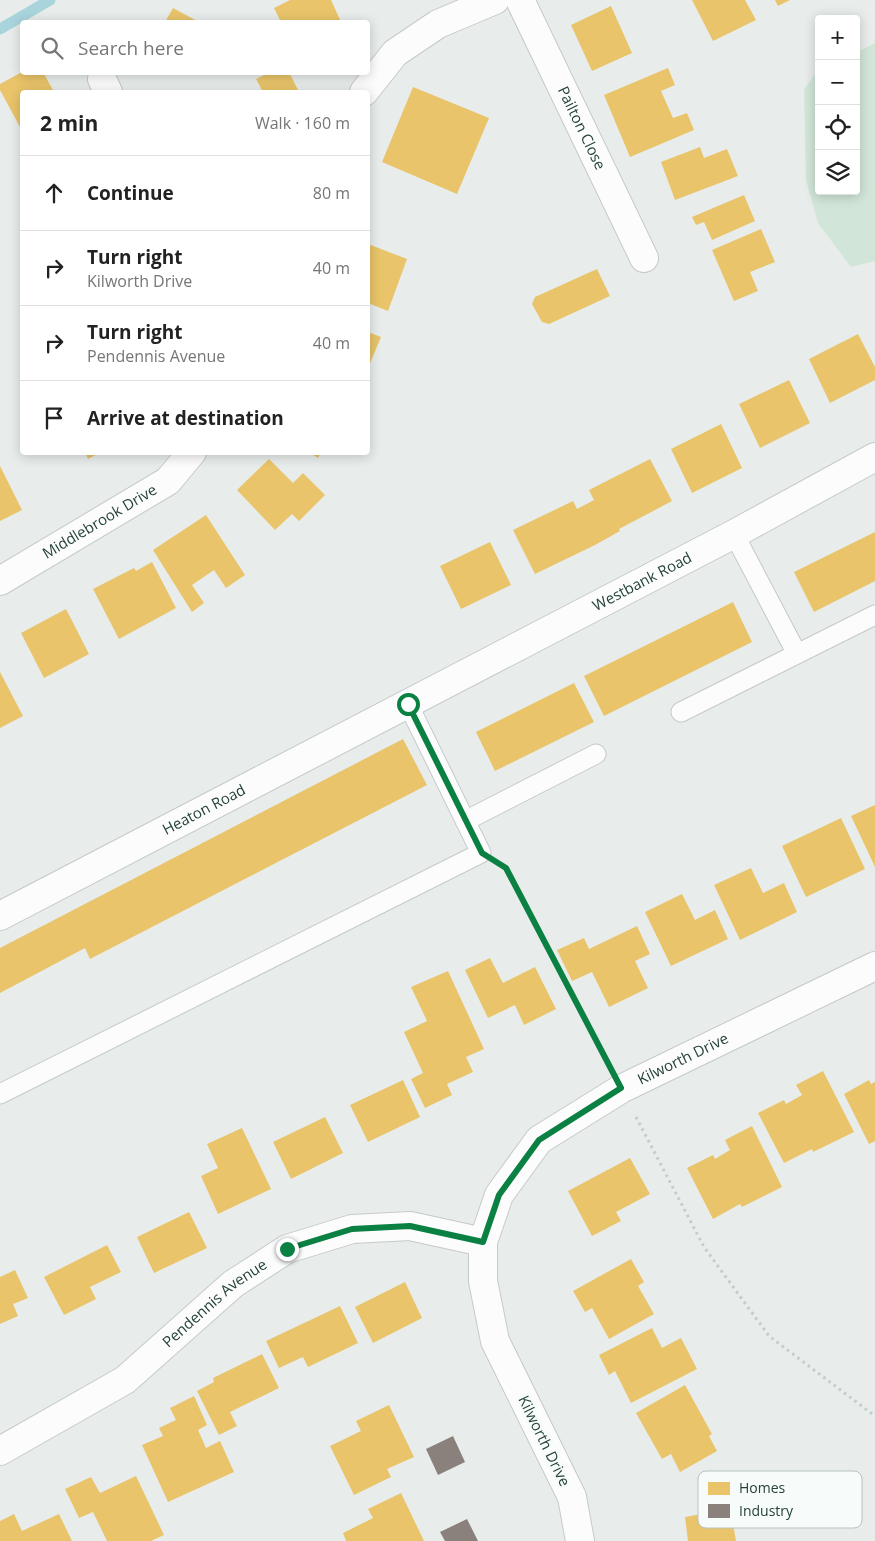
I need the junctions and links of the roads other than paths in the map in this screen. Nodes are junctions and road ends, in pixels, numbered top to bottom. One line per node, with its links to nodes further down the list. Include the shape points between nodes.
1 (495, 0): 3 (street, via 438,24 395,53)
2 (520, 0): 4 (street, Pailton Close)
3 (366, 90)
4 (644, 258)
5 (190, 455): 8 (street, Middlebrook Drive, via 168,481)
6 (875, 457): 7 (street, Westbank Road)
7 (734, 534): 10 (lane); 11 (street, Westbank Road)
8 (0, 581)
9 (875, 615): 10 (lane)
10 (797, 654): 12 (lane)
11 (408, 704): 14 (lane); 15 (street, Heaton Road)
12 (681, 712)
13 (596, 754): 14 (lane)
14 (465, 821): 17 (lane, via 482,853)
15 (0, 916)
16 (875, 966): 18 (street, Kilworth Drive, via 621,1088 539,1140 499,1195)
17 (0, 1094)
18 (483, 1242): 19 (street, Pendennis Avenue, via 410,1226 352,1229 287,1249 233,1284 125,1380); 20 (street, Kilworth Drive, via 483,1281 495,1341 572,1497)
19 (0, 1451)
20 (580, 1541)

